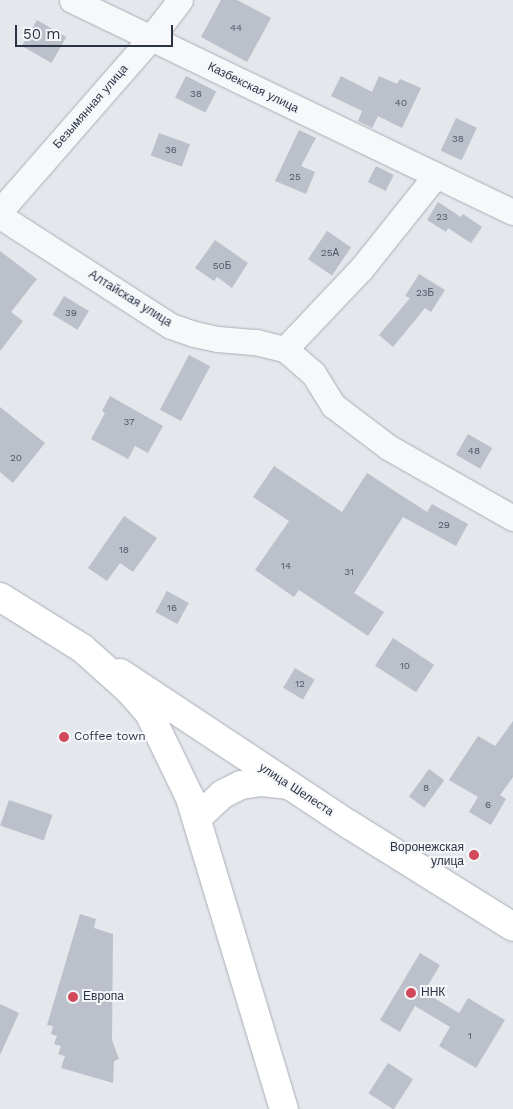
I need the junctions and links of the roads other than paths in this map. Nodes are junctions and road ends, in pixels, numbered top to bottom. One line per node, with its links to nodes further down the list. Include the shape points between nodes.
1 (72, 0): 3 (street, Казбекская улица)
2 (180, 0): 3 (street, Безымянная улица)
3 (150, 39): 4 (street, Казбекская улица); 5 (street, Безымянная улица)
4 (436, 176): 6 (street, Казбекская улица); 8 (street, via 361,269)
5 (0, 211)
6 (513, 212)
7 (0, 216): 8 (street, Алтайская улица, via 171,326 218,339)
8 (285, 348): 9 (street, via 313,373 334,406 382,442)
9 (513, 518)
10 (0, 597): 11 (main road, улица Шелеста)
11 (82, 648): 12 (main road, улица Шелеста); 13 (main road, улица Шелеста, via 129,690 149,714)
12 (289, 785): 13 (main road, via 261,782 241,785 223,794); 14 (main road, улица Шелеста)
13 (197, 818): 15 (main road, улица Шелеста)
14 (513, 927)
15 (284, 1109)

